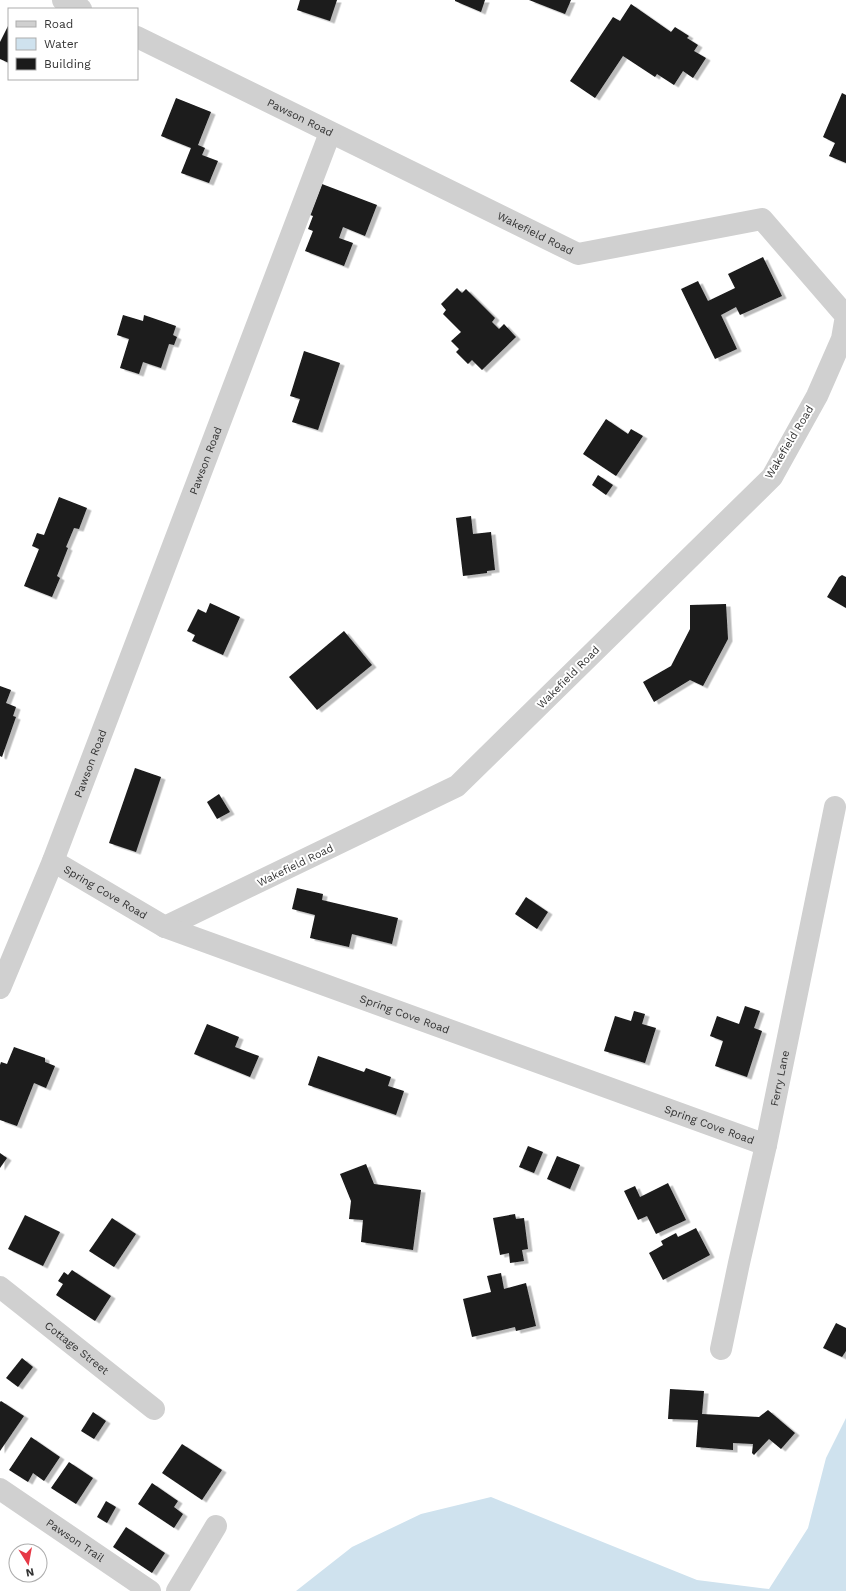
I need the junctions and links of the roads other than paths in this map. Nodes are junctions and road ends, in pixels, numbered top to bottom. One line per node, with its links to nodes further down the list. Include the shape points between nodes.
1 (63, 0): 2 (street)
2 (79, 8)
3 (138, 37): 4 (street, Pawson Road)
4 (330, 133): 6 (street, Pawson Road); 7 (street, Wakefield Road, via 578,254 762,218 846,316 842,339 817,396 772,477 457,786)
5 (835, 807): 9 (street, Ferry Lane)
6 (53, 861): 7 (street, Spring Cove Road); 8 (street, Pawson Road)
7 (165, 927): 9 (street, Spring Cove Road)
8 (0, 988)
9 (766, 1145): 11 (street, Ferry Lane)
10 (0, 1287): 12 (street, Cottage Street)
11 (721, 1349)
12 (154, 1409)
13 (0, 1489): 15 (street, Pawson Trail)
14 (216, 1526): 16 (street)
15 (150, 1591)
16 (177, 1591)

